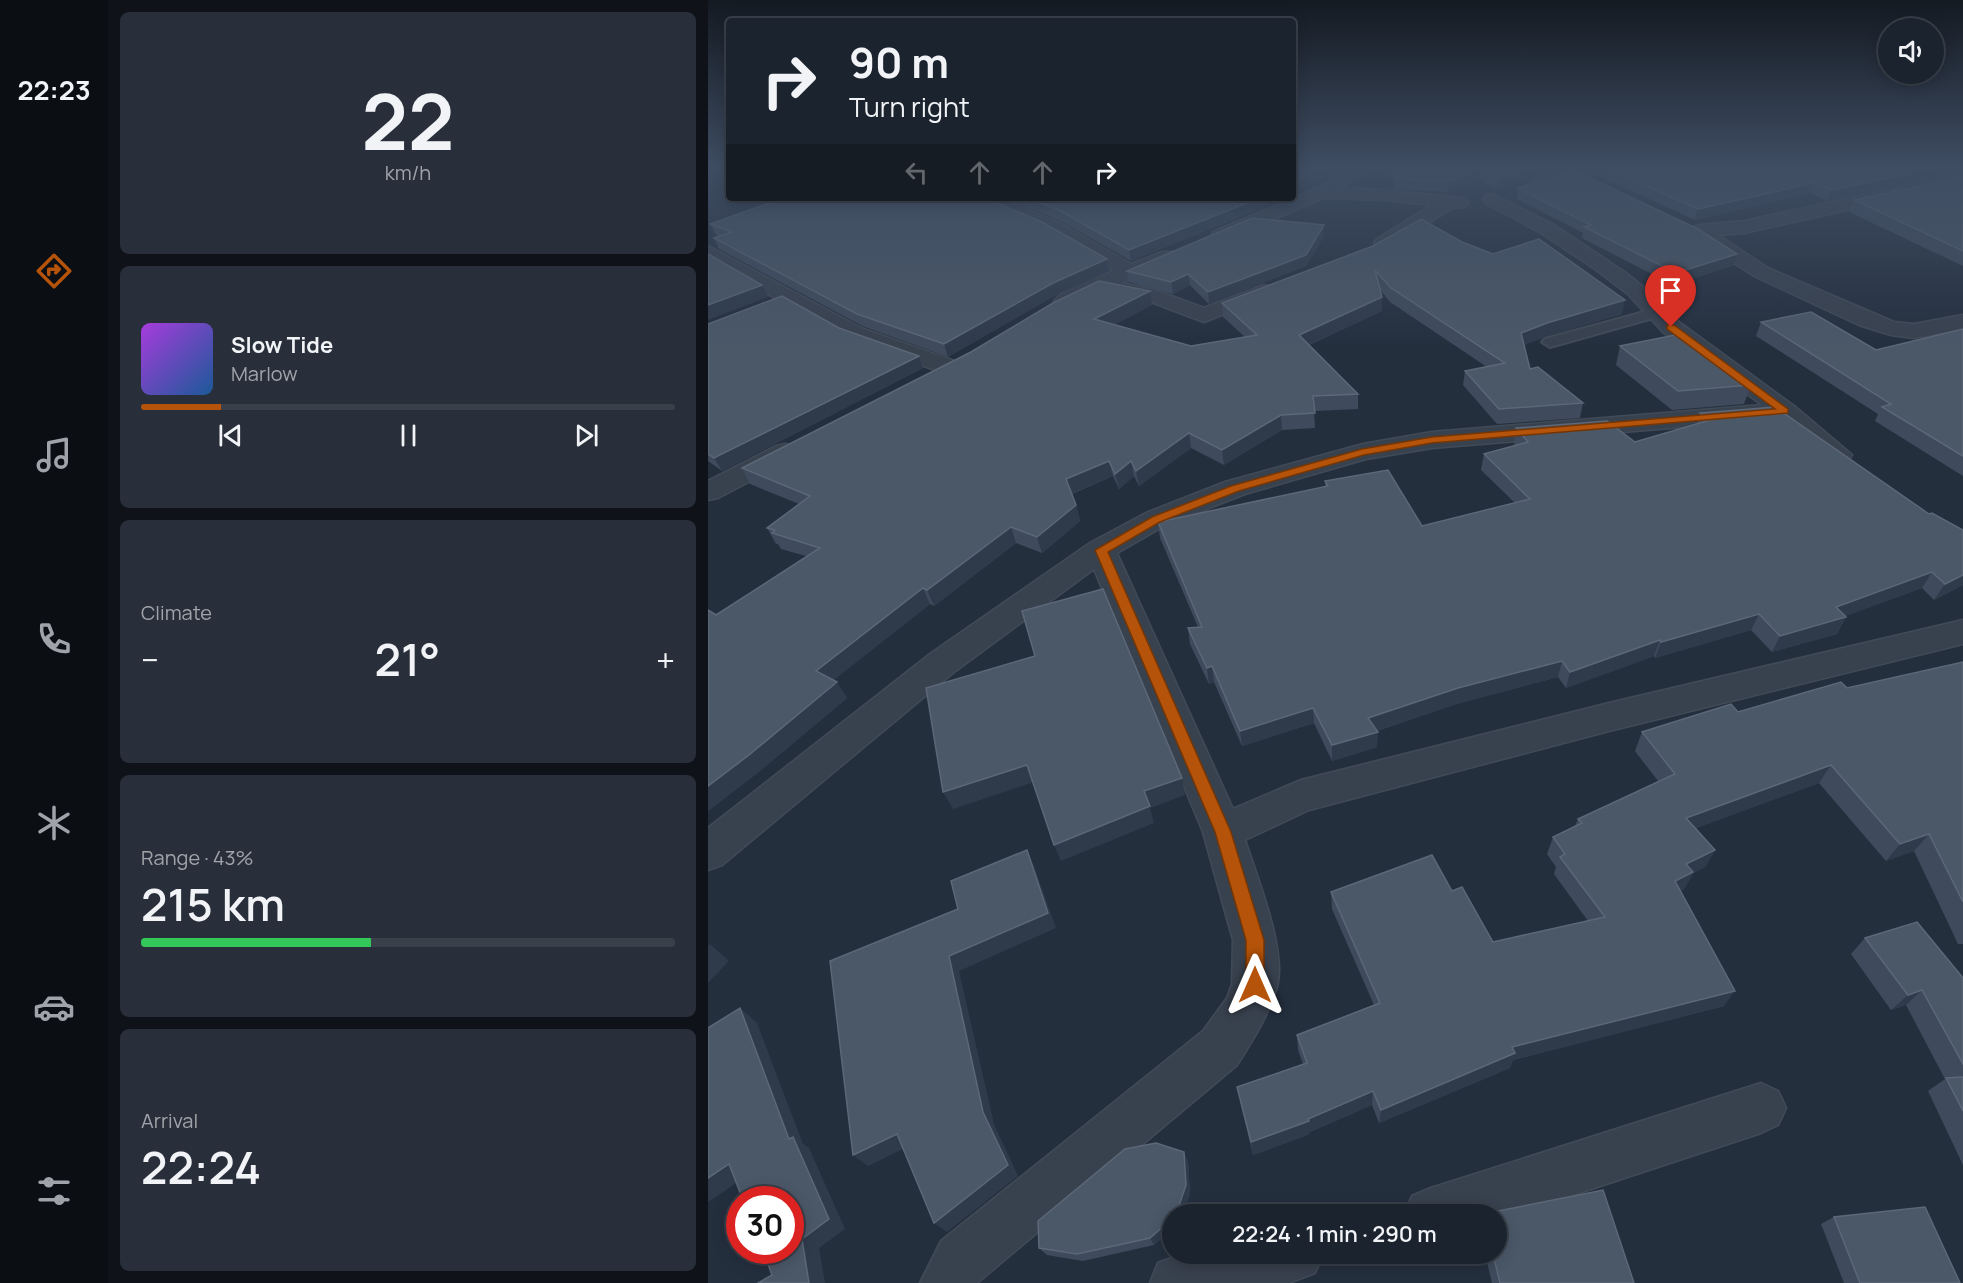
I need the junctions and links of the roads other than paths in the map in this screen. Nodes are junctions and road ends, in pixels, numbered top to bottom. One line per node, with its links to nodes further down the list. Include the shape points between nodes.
1 (1054, 228): 10 (street)
2 (1237, 228): 10 (street)
3 (1410, 228): 9 (street)
4 (1541, 228): 14 (street, via 1638,292)
5 (1691, 228): 7 (street)
6 (1736, 228): 7 (street)
7 (1700, 232): 15 (street, via 1761,272 1866,320 1914,331)
8 (708, 252): 18 (street, via 778,302)
9 (1365, 253)
10 (1130, 272): 12 (street)
11 (1285, 283): 12 (street, via 1204,316 1148,294)
12 (1099, 285): 13 (street)
13 (1049, 311)
14 (1655, 313): 16 (lane); 20 (street)
15 (1963, 322)
16 (1550, 342)
17 (971, 358): 18 (street)
18 (950, 367): 19 (street)
19 (928, 378)
20 (1785, 411): 22 (street); 24 (street, via 1432,440 1362,452 1235,488 1156,519)
21 (800, 443): 23 (street)
22 (1862, 474)
23 (708, 492)
24 (1101, 550): 26 (street); 27 (street, via 942,663)
25 (1963, 632): 26 (street, via 1301,796)
26 (1223, 832): 31 (street, via 1255,940 1255,985 1243,1014 1220,1048 960,1260)
27 (708, 852)
28 (1761, 1108): 29 (street)
29 (1465, 1204)
30 (1255, 1264): 32 (street)
31 (948, 1283)
32 (1178, 1283)

